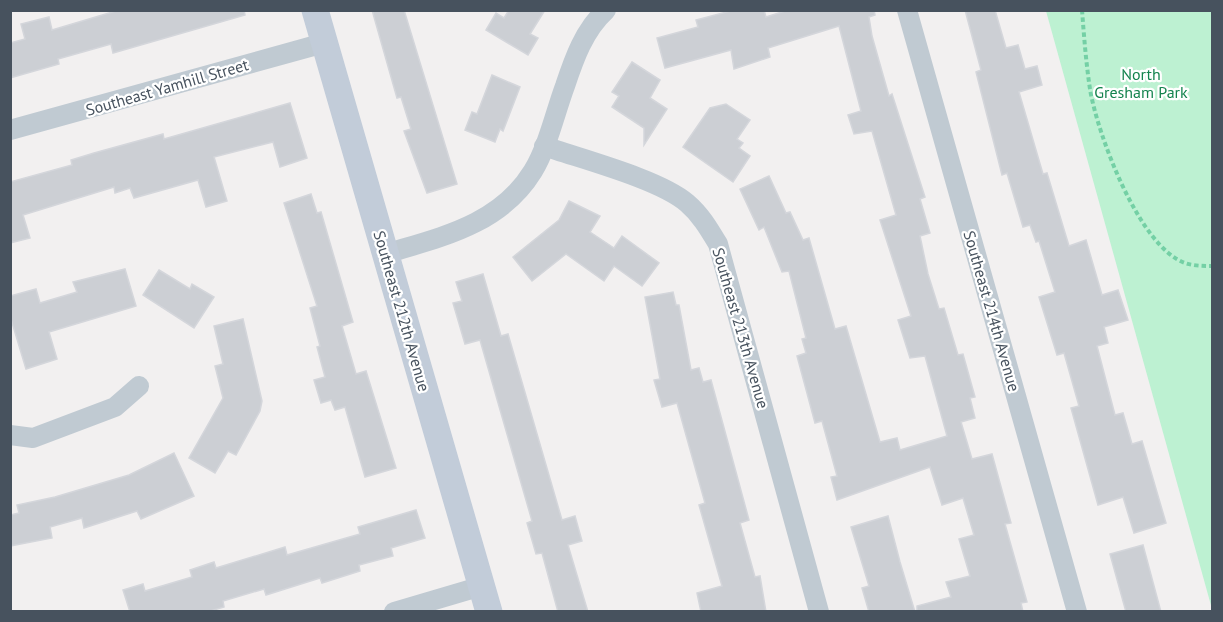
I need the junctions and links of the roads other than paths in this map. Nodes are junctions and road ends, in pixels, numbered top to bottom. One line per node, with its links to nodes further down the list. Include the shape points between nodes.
1 (315, 10): 4 (street, Southeast 212th Avenue)
2 (606, 10): 6 (street, via 576,54)
3 (908, 10): 13 (street, Southeast 214th Avenue)
4 (324, 43): 5 (street, Southeast Yamhill Street); 7 (street, Southeast 212th Avenue)
5 (10, 130)
6 (544, 146): 7 (street, via 534,170 498,211 475,225); 12 (street, Southeast 213th Avenue, via 664,188 705,221 718,244)
7 (385, 254): 10 (street, Southeast 212th Avenue)
8 (139, 386): 9 (street, via 115,407 94,415 33,438)
9 (10, 435)
10 (485, 599): 11 (street)
11 (394, 612)
12 (819, 612)
13 (1077, 612)

